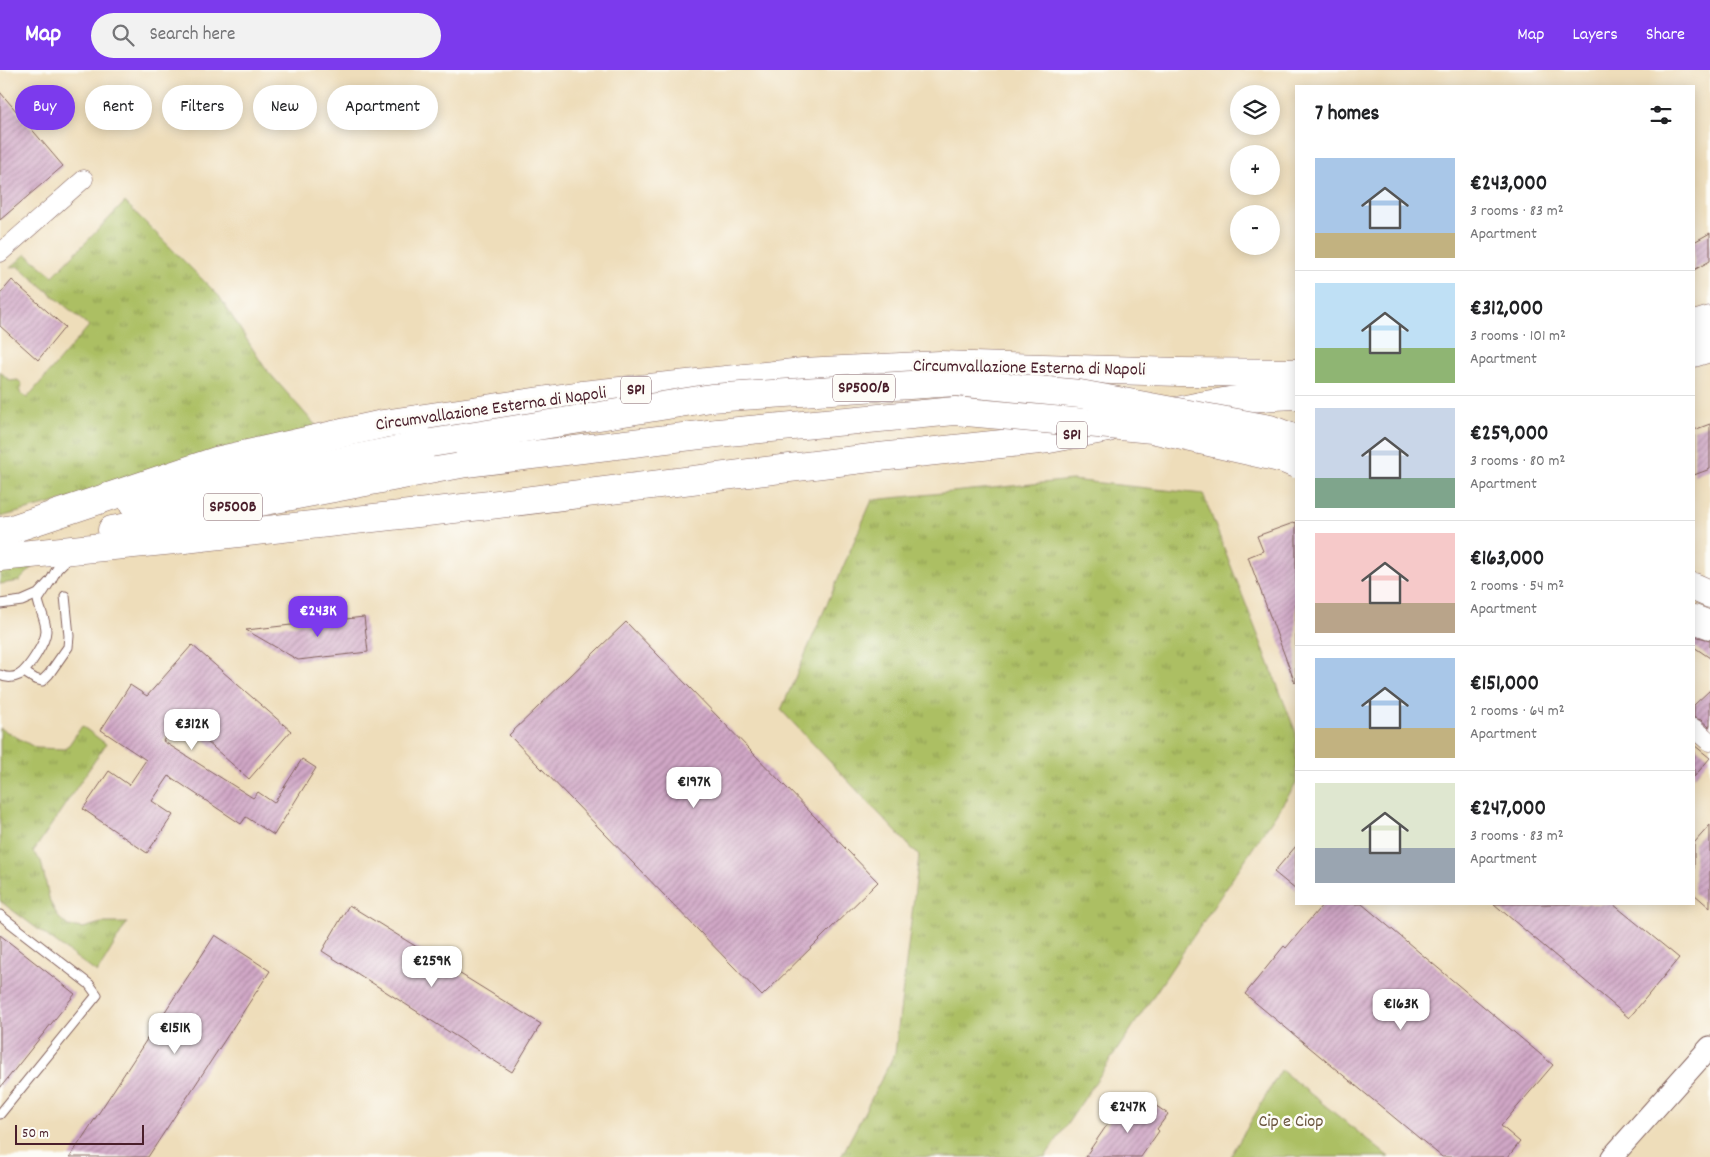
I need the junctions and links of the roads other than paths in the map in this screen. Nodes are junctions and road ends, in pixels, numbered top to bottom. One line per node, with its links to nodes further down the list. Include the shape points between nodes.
1 (84, 179): 2 (street)
2 (0, 253)
3 (1710, 320): 4 (highway)
4 (1695, 325)
5 (1710, 348): 6 (highway)
6 (1695, 353)
7 (1295, 373): 13 (highway, Circumvallazione Esterna di Napoli / SP1, via 940,365 803,372 582,395 383,424 216,461)
8 (1295, 395): 14 (highway, SP1, via 1213,402 1049,440)
9 (1295, 439): 10 (highway, SP500/B, bridge, via 1270,429 1080,394 956,382 711,398)
10 (430, 443): 13 (highway, SP500B)
11 (466, 464): 12 (highway, SP500/B, bridge, via 717,433 954,411 1152,429); 13 (highway, SP500B)
12 (1295, 464)
13 (4, 537)
14 (97, 547): 15 (highway, SP1); 16 (lane, via 70,556)
15 (0, 557)
16 (51, 580): 20 (lane, via 38,594 22,601); 23 (lane, via 38,600 46,633)
17 (1695, 588): 18 (highway)
18 (1710, 594)
19 (65, 596): 23 (lane, via 68,647 42,681)
20 (0, 604)
21 (1695, 619): 22 (highway)
22 (1710, 625)
23 (24, 672): 24 (lane, via 10,677)
24 (0, 675)
25 (1695, 729): 26 (street)
26 (1710, 742)
27 (0, 915): 29 (lane, via 90,984 98,995)
28 (1710, 1047): 30 (street)
29 (0, 1114)
30 (1612, 1157)

